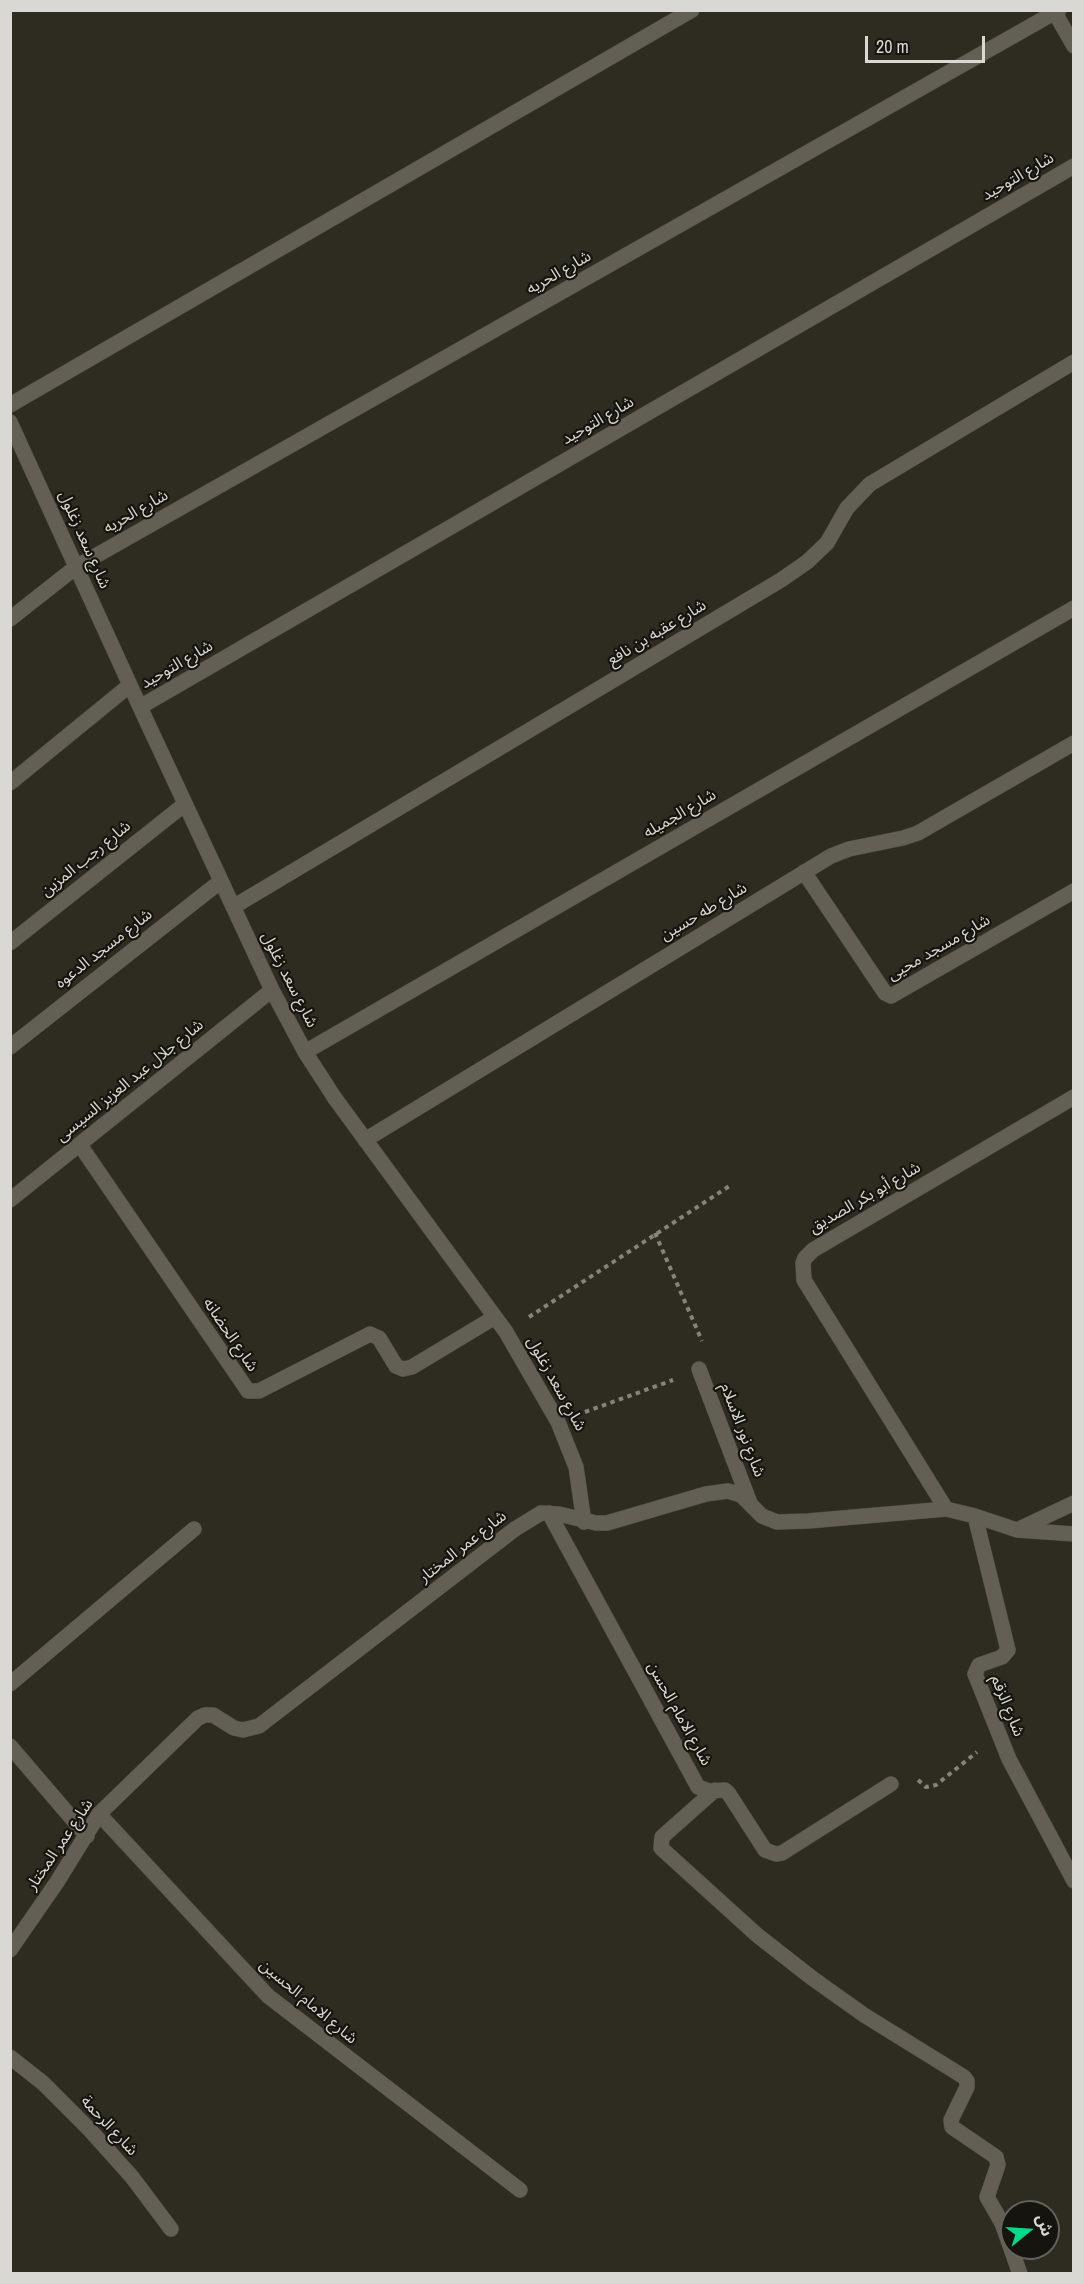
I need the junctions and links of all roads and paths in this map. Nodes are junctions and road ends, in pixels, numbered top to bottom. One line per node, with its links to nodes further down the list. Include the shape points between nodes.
1 (692, 10): 6 (street)
2 (1057, 12): 3 (street); 9 (street, شارع الحريه)
3 (1074, 46)
4 (1074, 166): 13 (street, شارع التوحيد)
5 (1074, 362): 20 (street, شارع عقبه بن نافع, via 870,484 848,508 827,543 781,580)
6 (10, 405)
7 (10, 422): 8 (street, شارع سعد زغلول)
8 (14, 441): 9 (street, شارع سعد زغلول)
9 (76, 567): 11 (street, شارع الحريه); 12 (street, شارع سعد زغلول)
10 (1074, 608): 24 (street, شارع الجميله)
11 (10, 619)
12 (130, 685): 13 (street, شارع سعد زغلول); 15 (street)
13 (140, 707): 16 (street, شارع سعد زغلول)
14 (1074, 743): 17 (street, شارع طه حسين, via 918,833 849,849)
15 (10, 783)
16 (184, 804): 18 (street, شارع سعد زغلول); 21 (street, شارع رجب المزين)
17 (804, 872): 19 (street, شارع مسجد محيى, via 885,993 891,996); 26 (street, شارع طه حسين)
18 (221, 881): 20 (street, شارع سعد زغلول); 23 (street, شارع مسجد الدعوه)
19 (1074, 891)
20 (233, 907): 22 (street, شارع سعد زغلول)
21 (10, 943)
22 (272, 990): 24 (street, شارع سعد زغلول); 27 (street, شارع جلال عبد العزيز السيسى)
23 (10, 1047)
24 (305, 1052): 26 (street, شارع سعد زغلول)
25 (1074, 1097): 37 (street, شارع أبو بكر الصديق, via 805,1258 804,1280)
26 (365, 1140): 31 (street, شارع سعد زغلول)
27 (80, 1145): 29 (street, شارع جلال عبد العزيز السيسى); 31 (street, شارع الحضانه, via 248,1391 259,1392 370,1334 379,1338 396,1366 412,1367)
28 (731, 1185): 30 (path)
29 (10, 1200)
30 (655, 1233): 32 (path); 33 (path, via 706,1351)
31 (495, 1317): 32 (street, شارع سعد زغلول)
32 (506, 1332): 34 (street, شارع سعد زغلول)
33 (699, 1369): 34 (path); 36 (street, شارع نور الاسلام)
34 (558, 1422): 40 (street, شارع سعد زغلول, via 576,1467)
35 (1074, 1503): 42 (street)
36 (751, 1505): 37 (street, via 767,1520 786,1522); 40 (street, via 741,1495 719,1491 622,1520)
37 (946, 1509): 39 (street)
38 (549, 1513): 40 (street); 48 (street, شارع الامام الحسن, via 698,1787); 49 (street, شارع عمر المختار, via 532,1517 515,1529 260,1726 243,1730 213,1715 202,1716)
39 (975, 1516): 42 (street); 45 (street, شارع الزقم, via 1008,1644 1006,1655 979,1665 975,1671)
40 (584, 1522)
41 (194, 1529): 44 (street)
42 (1017, 1530): 43 (street)
43 (1074, 1534)
44 (10, 1684)
45 (999, 1735): 47 (path, via 936,1785 926,1787 909,1772); 51 (street, شارع الزقم)
46 (10, 1746): 50 (street)
47 (891, 1784): 48 (street, شارع الامام الحسن, via 776,1854 765,1850 729,1794)
48 (715, 1790): 56 (street, via 662,1837 662,1848 757,1935 812,1978 964,2077 967,2087 951,2120 952,2127 996,2157 998,2165 987,2197 1002,2223)
49 (99, 1814): 50 (street, شارع عمر المختار); 54 (street, شارع الامام الحسين, via 268,1996)
50 (87, 1836): 52 (street, شارع عمر المختار)
51 (1074, 1881)
52 (10, 1950)
53 (10, 2057): 55 (street, شارع الرحمة, via 89,2128)
54 (520, 2190)
55 (171, 2229)
56 (1020, 2274)

